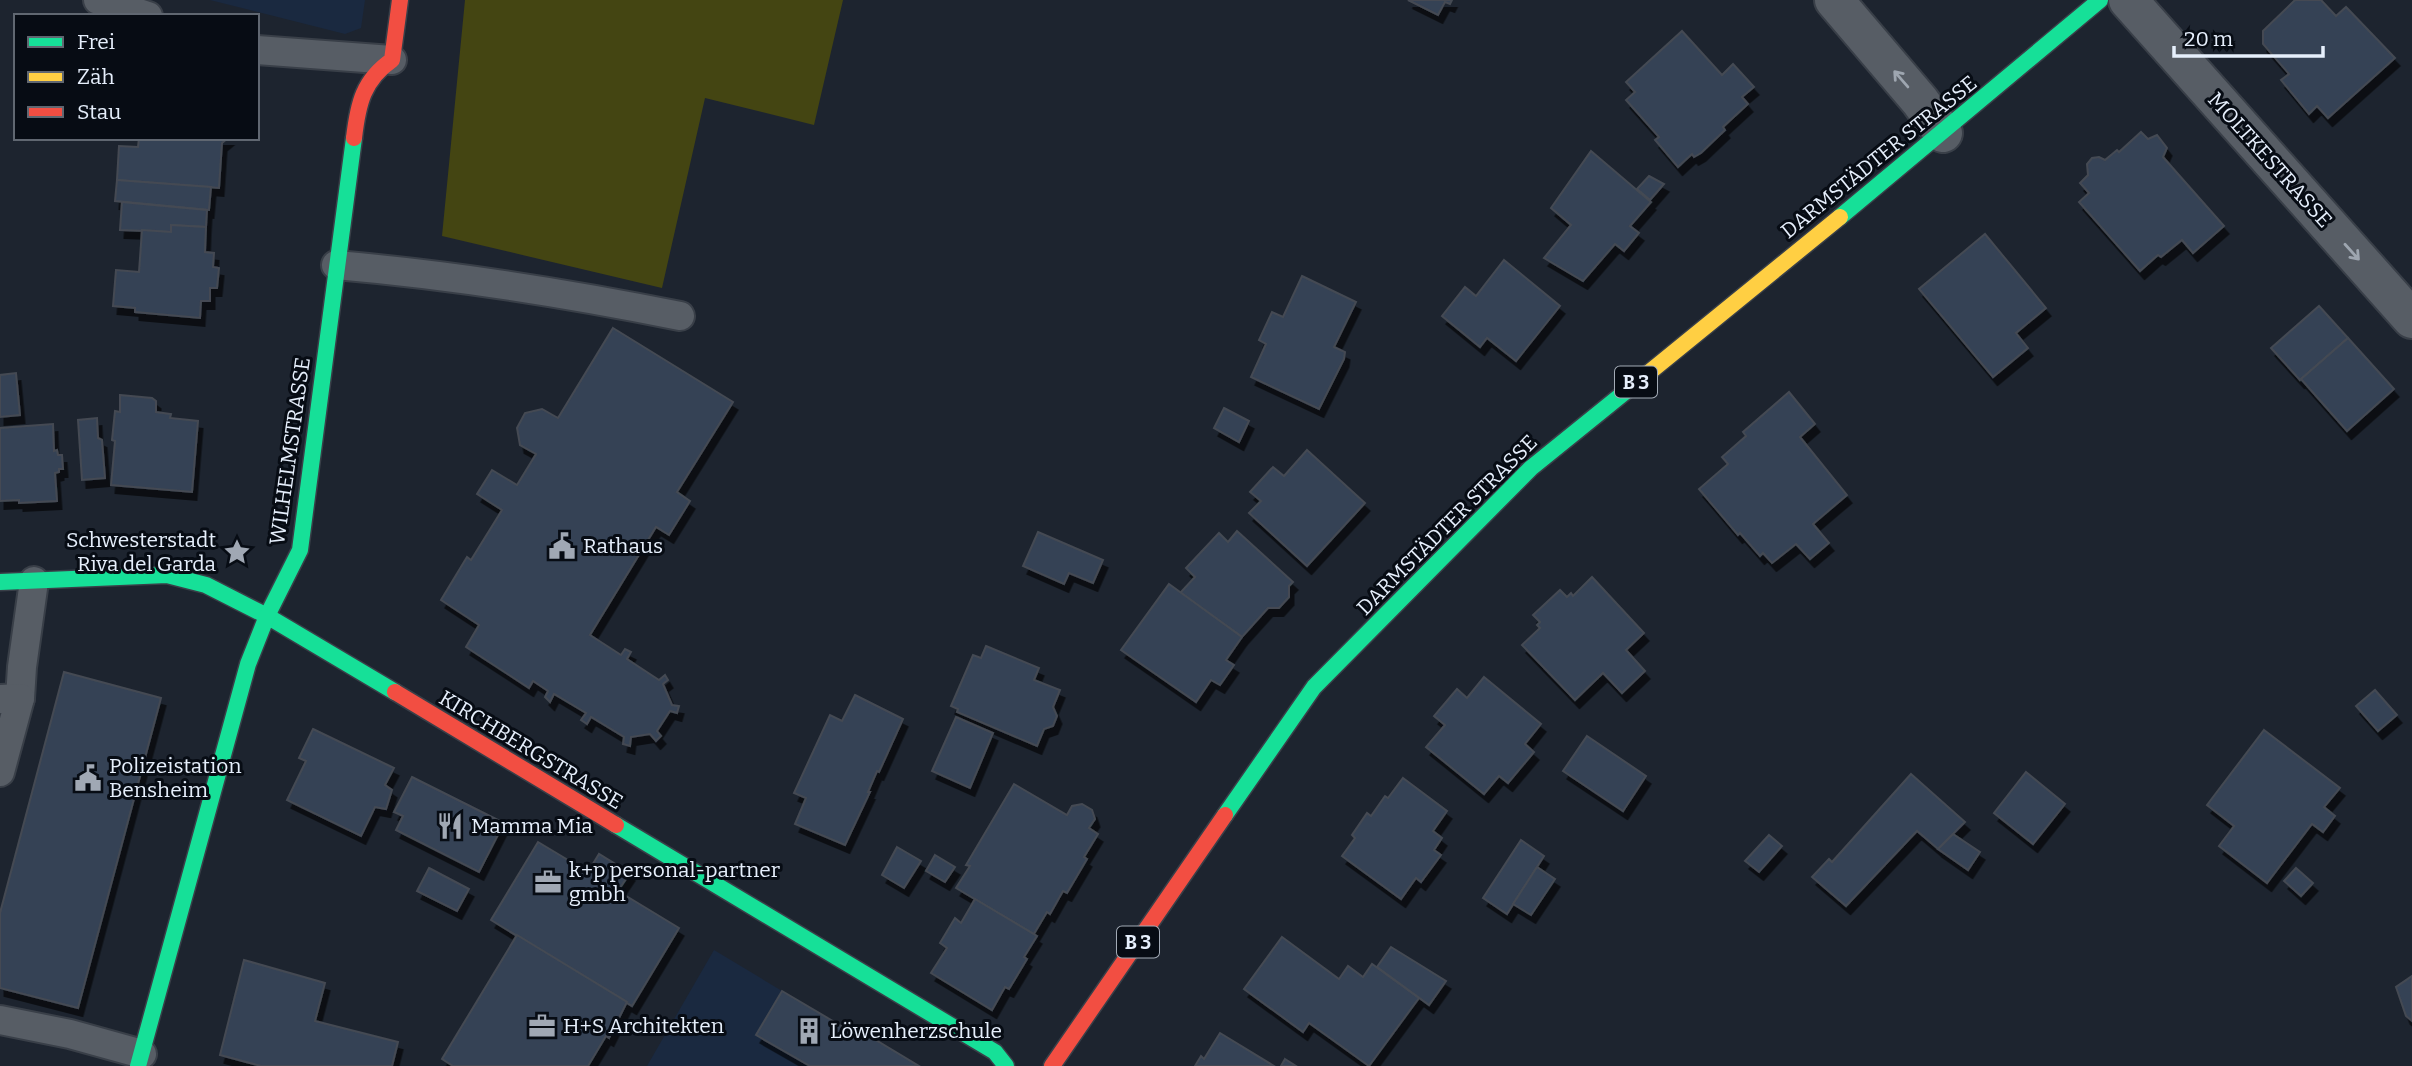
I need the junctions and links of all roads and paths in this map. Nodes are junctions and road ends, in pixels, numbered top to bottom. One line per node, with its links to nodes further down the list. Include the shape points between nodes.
1 (98, 0): 6 (lane)
2 (400, 0): 8 (street)
3 (1834, 0): 9 (street, one-way to 3)
4 (2100, 0): 9 (street, DARMSTÄDTER STRASSE / B 3)
5 (2128, 0): 12 (street, MOLTKESTRASSE, one-way to 12)
6 (142, 14)
7 (259, 50): 8 (lane)
8 (392, 60): 10 (street, WILHELMSTRASSE, via 375,72 358,107)
9 (1943, 133): 21 (street, DARMSTÄDTER STRASSE / B 3, via 1531,468 1314,687)
10 (336, 265): 11 (lane, via 454,276); 15 (street, WILHELMSTRASSE, via 300,550)
11 (680, 317)
12 (2412, 319)
13 (34, 581): 14 (street, KIRCHBERGSTRASSE); 15 (street, KIRCHBERGSTRASSE, via 167,575 206,584); 16 (lane, via 22,667)
14 (0, 582)
15 (267, 615): 19 (street, WILHELMSTRASSE, via 243,682); 20 (street, KIRCHBERGSTRASSE, via 995,1052)
16 (10, 699): 17 (lane)
17 (0, 772)
18 (0, 1020): 19 (lane, via 70,1034)
19 (140, 1060)
20 (1006, 1066)
21 (1052, 1066)

